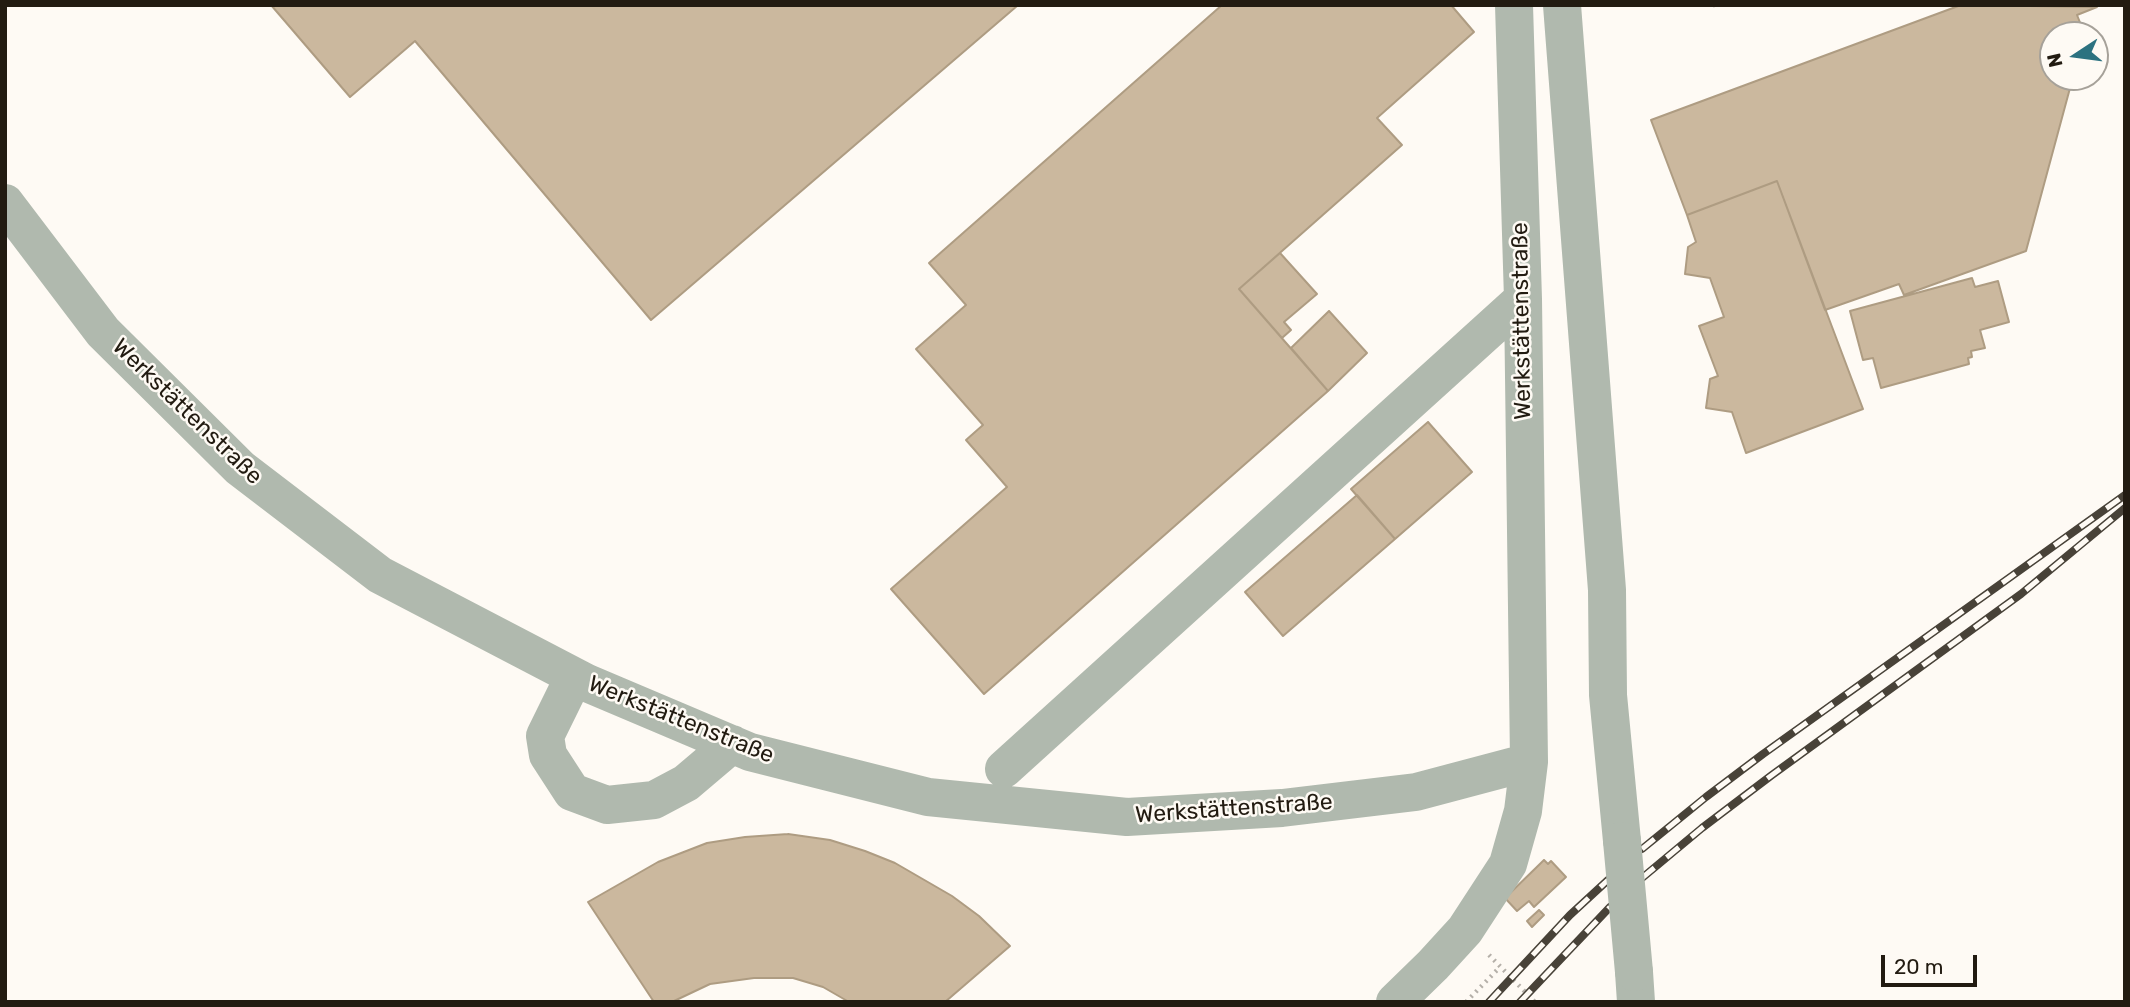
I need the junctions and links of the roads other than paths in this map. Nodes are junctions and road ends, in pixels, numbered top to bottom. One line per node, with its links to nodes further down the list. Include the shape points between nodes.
1 (1514, 5): 4 (street, Werkstättenstraße)
2 (1562, 5): 9 (street, bridge, via 1607,590 1608,695)
3 (5, 203): 5 (street, Werkstättenstraße, via 103,332 240,468 380,575)
4 (1522, 299): 7 (street, Werkstättenstraße); 8 (street)
5 (574, 677): 6 (street, Werkstättenstraße); 6 (street, via 545,737 548,755 572,792 607,805 654,800 686,783)
6 (732, 744): 7 (street, Werkstättenstraße, via 928,797 1127,817 1282,808 1416,792)
7 (1529, 762): 10 (street, Werkstättenstraße, via 1522,820 1508,864 1465,930)
8 (1004, 769)
9 (1635, 987)
10 (1395, 1002)

